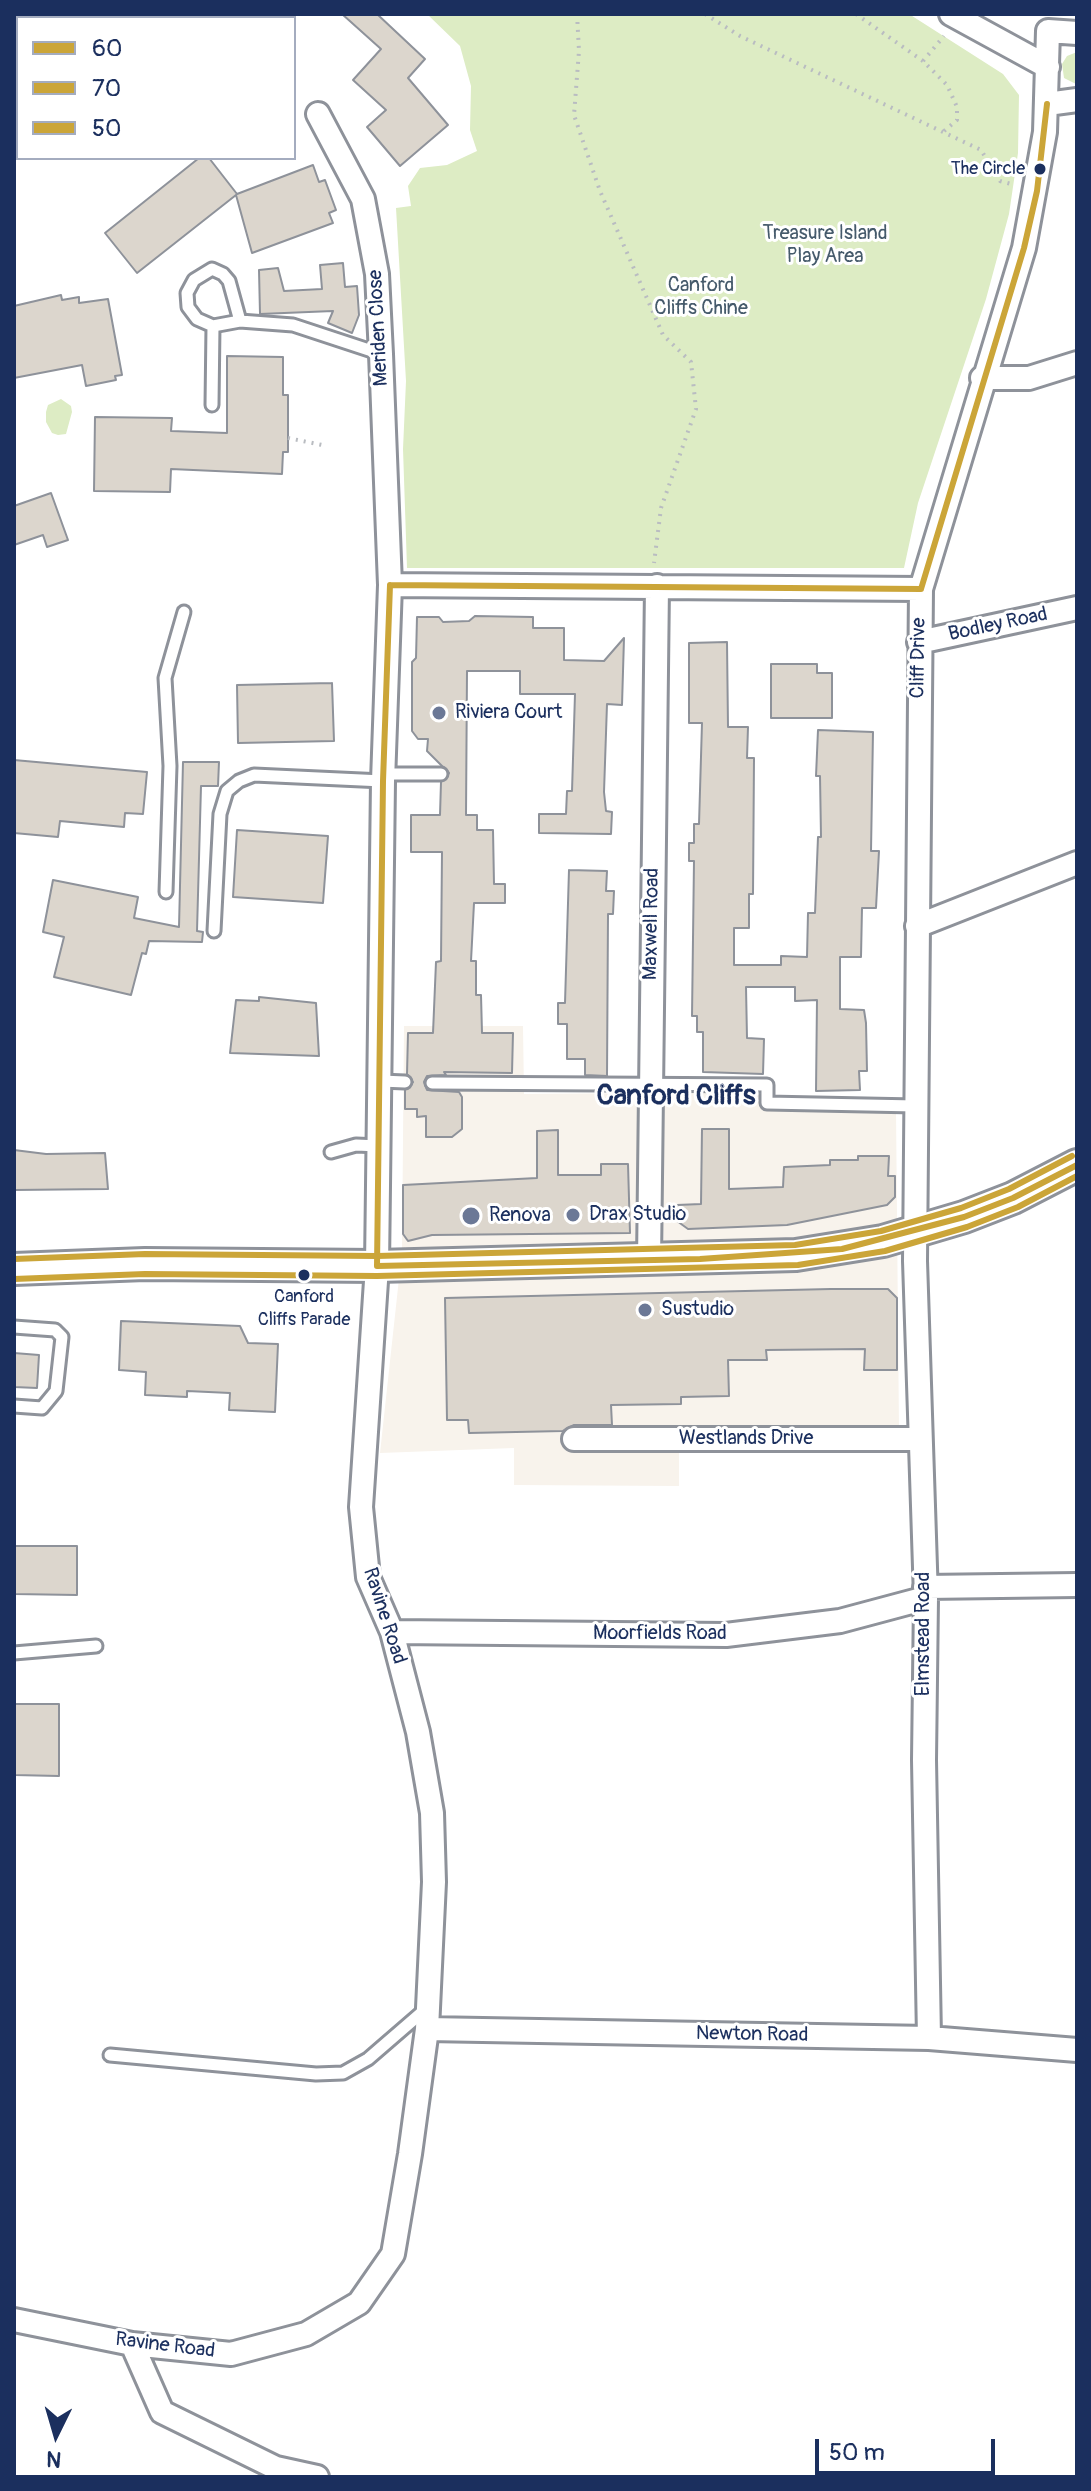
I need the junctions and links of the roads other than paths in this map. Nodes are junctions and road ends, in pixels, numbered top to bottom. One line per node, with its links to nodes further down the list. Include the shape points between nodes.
1 (954, 16): 4 (street)
2 (1048, 22): 3 (street); 4 (street)
3 (1077, 33)
4 (1048, 67): 6 (street)
5 (1077, 100): 6 (street)
6 (1047, 104): 12 (street, Cliff Drive, via 1024,248)
7 (318, 114): 10 (street, Meriden Close, via 366,210 377,274)
8 (240, 321): 9 (lane); 9 (lane, via 229,281 212,269 194,280 187,293 188,307 197,319); 10 (lane, via 293,325)
9 (213, 326): 13 (lane)
10 (381, 354): 14 (street, Meriden Close)
11 (1077, 363): 12 (street, via 1029,378)
12 (982, 378): 16 (street, Cliff Drive)
13 (212, 405)
14 (386, 574): 15 (street); 21 (street, Ravine Road)
15 (657, 586): 16 (street); 29 (street, Maxwell Road)
16 (921, 589): 19 (street, Cliff Drive)
17 (1077, 608): 19 (street, Bodley Road)
18 (184, 612): 23 (lane, via 165,678 170,766)
19 (919, 642): 24 (street, Cliff Drive)
20 (441, 774): 21 (lane)
21 (383, 778): 25 (lane, via 254,775 227,791 220,814); 26 (street, Ravine Road)
22 (1077, 863): 24 (street)
23 (166, 892)
24 (917, 926): 30 (street, Cliff Drive)
25 (214, 931)
26 (381, 1081): 27 (lane); 31 (street, Ravine Road)
27 (405, 1082)
28 (432, 1083): 29 (lane)
29 (651, 1087): 30 (lane, via 767,1085 767,1103); 35 (street, Maxwell Road)
30 (916, 1106): 34 (street, Cliff Drive)
31 (380, 1146): 32 (lane); 36 (street, Ravine Road)
32 (331, 1152)
33 (1077, 1165): 34 (main road, via 976,1212)
34 (915, 1230): 35 (main road, via 883,1241 796,1255); 41 (street, Elmstead Road)
35 (649, 1261): 36 (main road)
36 (377, 1266): 37 (main road); 44 (street, Ravine Road, via 361,1507 368,1577)
37 (14, 1269)
38 (14, 1327): 39 (lane, via 55,1330 62,1337 56,1391 42,1408)
39 (14, 1406)
40 (574, 1439): 41 (street, Westlands Drive)
41 (919, 1439): 43 (street, Elmstead Road)
42 (1077, 1585): 43 (street, Moorfields Road)
43 (925, 1593): 44 (street, Moorfields Road, via 840,1621 726,1635); 48 (street, Elmstead Road)
44 (392, 1632): 47 (street, Ravine Road, via 432,1813)
45 (96, 1646): 46 (lane)
46 (14, 1653)
47 (427, 2018): 48 (street, Newton Road); 50 (lane, via 343,2073); 52 (street, Ravine Road, via 393,2254 359,2303 306,2334 231,2354)
48 (929, 2038): 49 (street, Newton Road)
49 (1077, 2050)
50 (110, 2055)
51 (14, 2320): 52 (street, Ravine Road)
52 (132, 2344): 53 (street, via 162,2412 276,2468)
53 (317, 2477)

